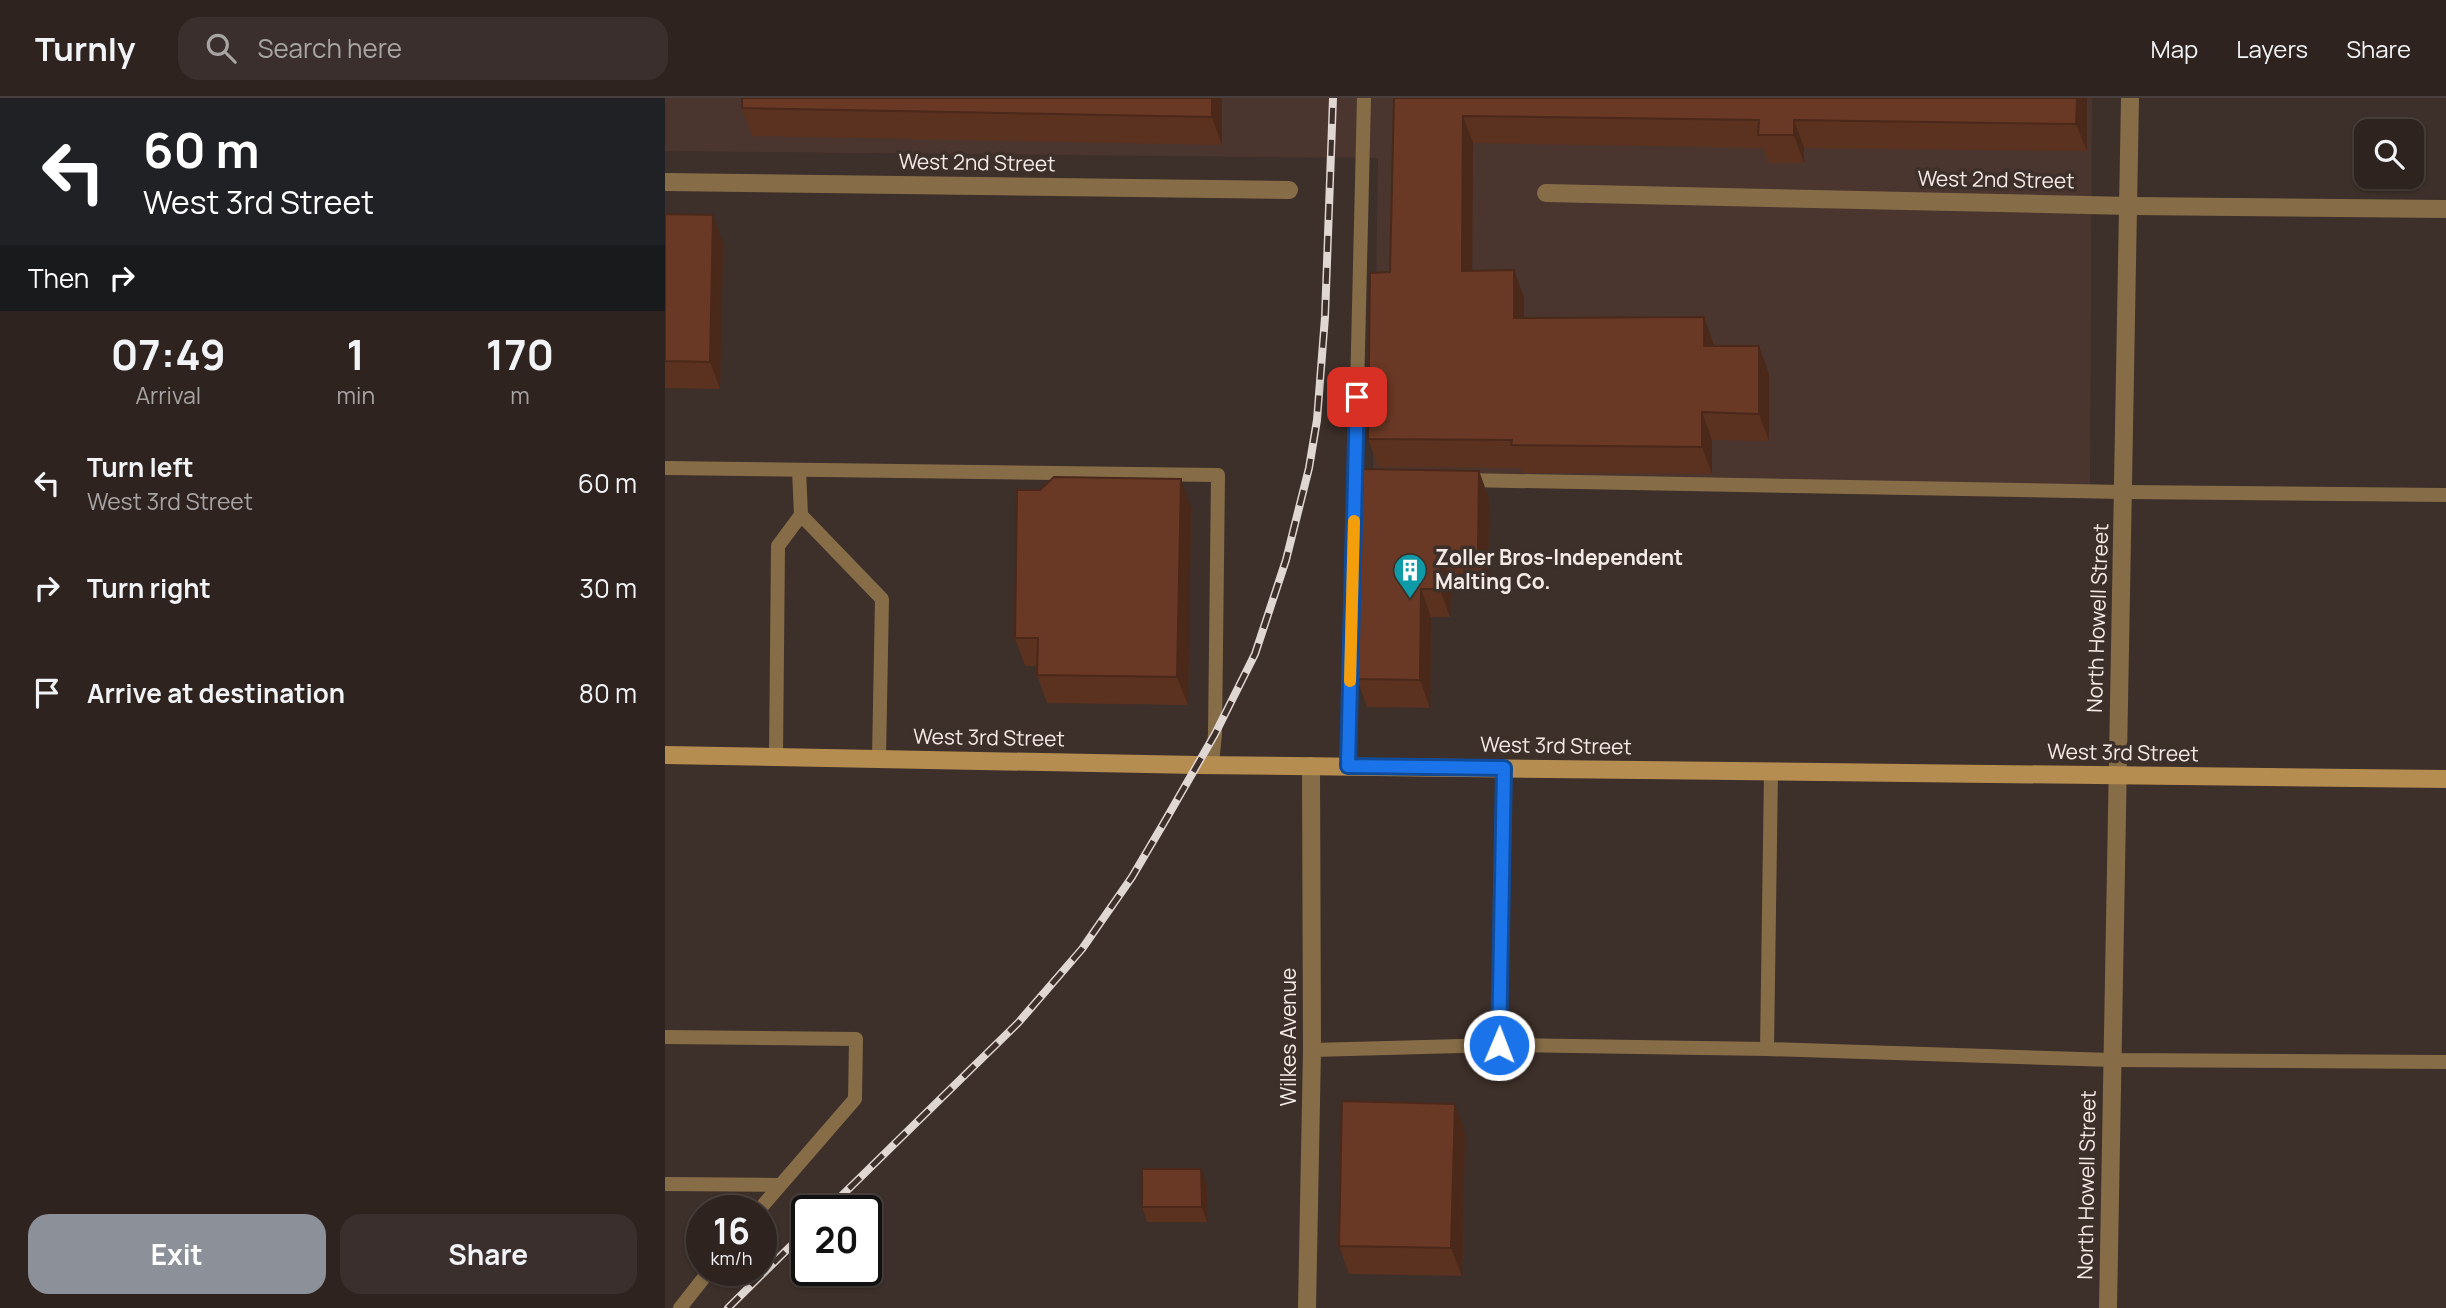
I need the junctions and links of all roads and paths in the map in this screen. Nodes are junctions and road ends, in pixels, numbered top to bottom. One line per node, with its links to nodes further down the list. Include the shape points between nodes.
1 (1364, 98): 19 (lane, via 1362,478)
2 (2130, 98): 6 (street, North Howell Street)
3 (665, 182): 4 (street, West 2nd Street)
4 (1289, 190)
5 (1546, 193): 6 (street, West 2nd Street)
6 (2130, 206): 7 (street, West 2nd Street); 11 (street, North Howell Street)
7 (2446, 209)
8 (665, 468): 9 (lane)
9 (799, 470): 13 (lane); 17 (lane, via 1218,475)
10 (1453, 480): 11 (lane)
11 (2124, 492): 12 (lane); 22 (street, North Howell Street)
12 (2446, 495)
13 (801, 514): 15 (lane, via 778,546); 16 (lane, via 882,599)
14 (665, 755): 15 (main road, West 3rd Street)
15 (776, 756): 16 (main road, West 3rd Street)
16 (879, 758): 17 (main road, West 3rd Street)
17 (1212, 764): 18 (main road, West 3rd Street)
18 (1311, 765): 19 (main road, West 3rd Street); 27 (street, Wilkes Avenue)
19 (1348, 766): 20 (main road, West 3rd Street)
20 (1504, 768): 21 (main road, West 3rd Street); 25 (lane)
21 (1771, 771): 22 (main road, West 3rd Street); 26 (lane)
22 (2116, 775): 23 (main road, West 3rd Street); 28 (street, North Howell Street)
23 (2446, 779)
24 (665, 1037): 31 (lane, via 856,1039 855,1099)
25 (1499, 1045): 26 (lane); 27 (lane)
26 (1767, 1049): 28 (lane)
27 (1312, 1050): 35 (street, Wilkes Avenue)
28 (2113, 1060): 29 (lane); 36 (street, North Howell Street)
29 (2446, 1062)
30 (665, 1184): 31 (lane)
31 (779, 1185): 32 (lane)
32 (771, 1195)
33 (697, 1286): 34 (lane)
34 (680, 1308)
35 (1307, 1308)
36 (2108, 1308)

